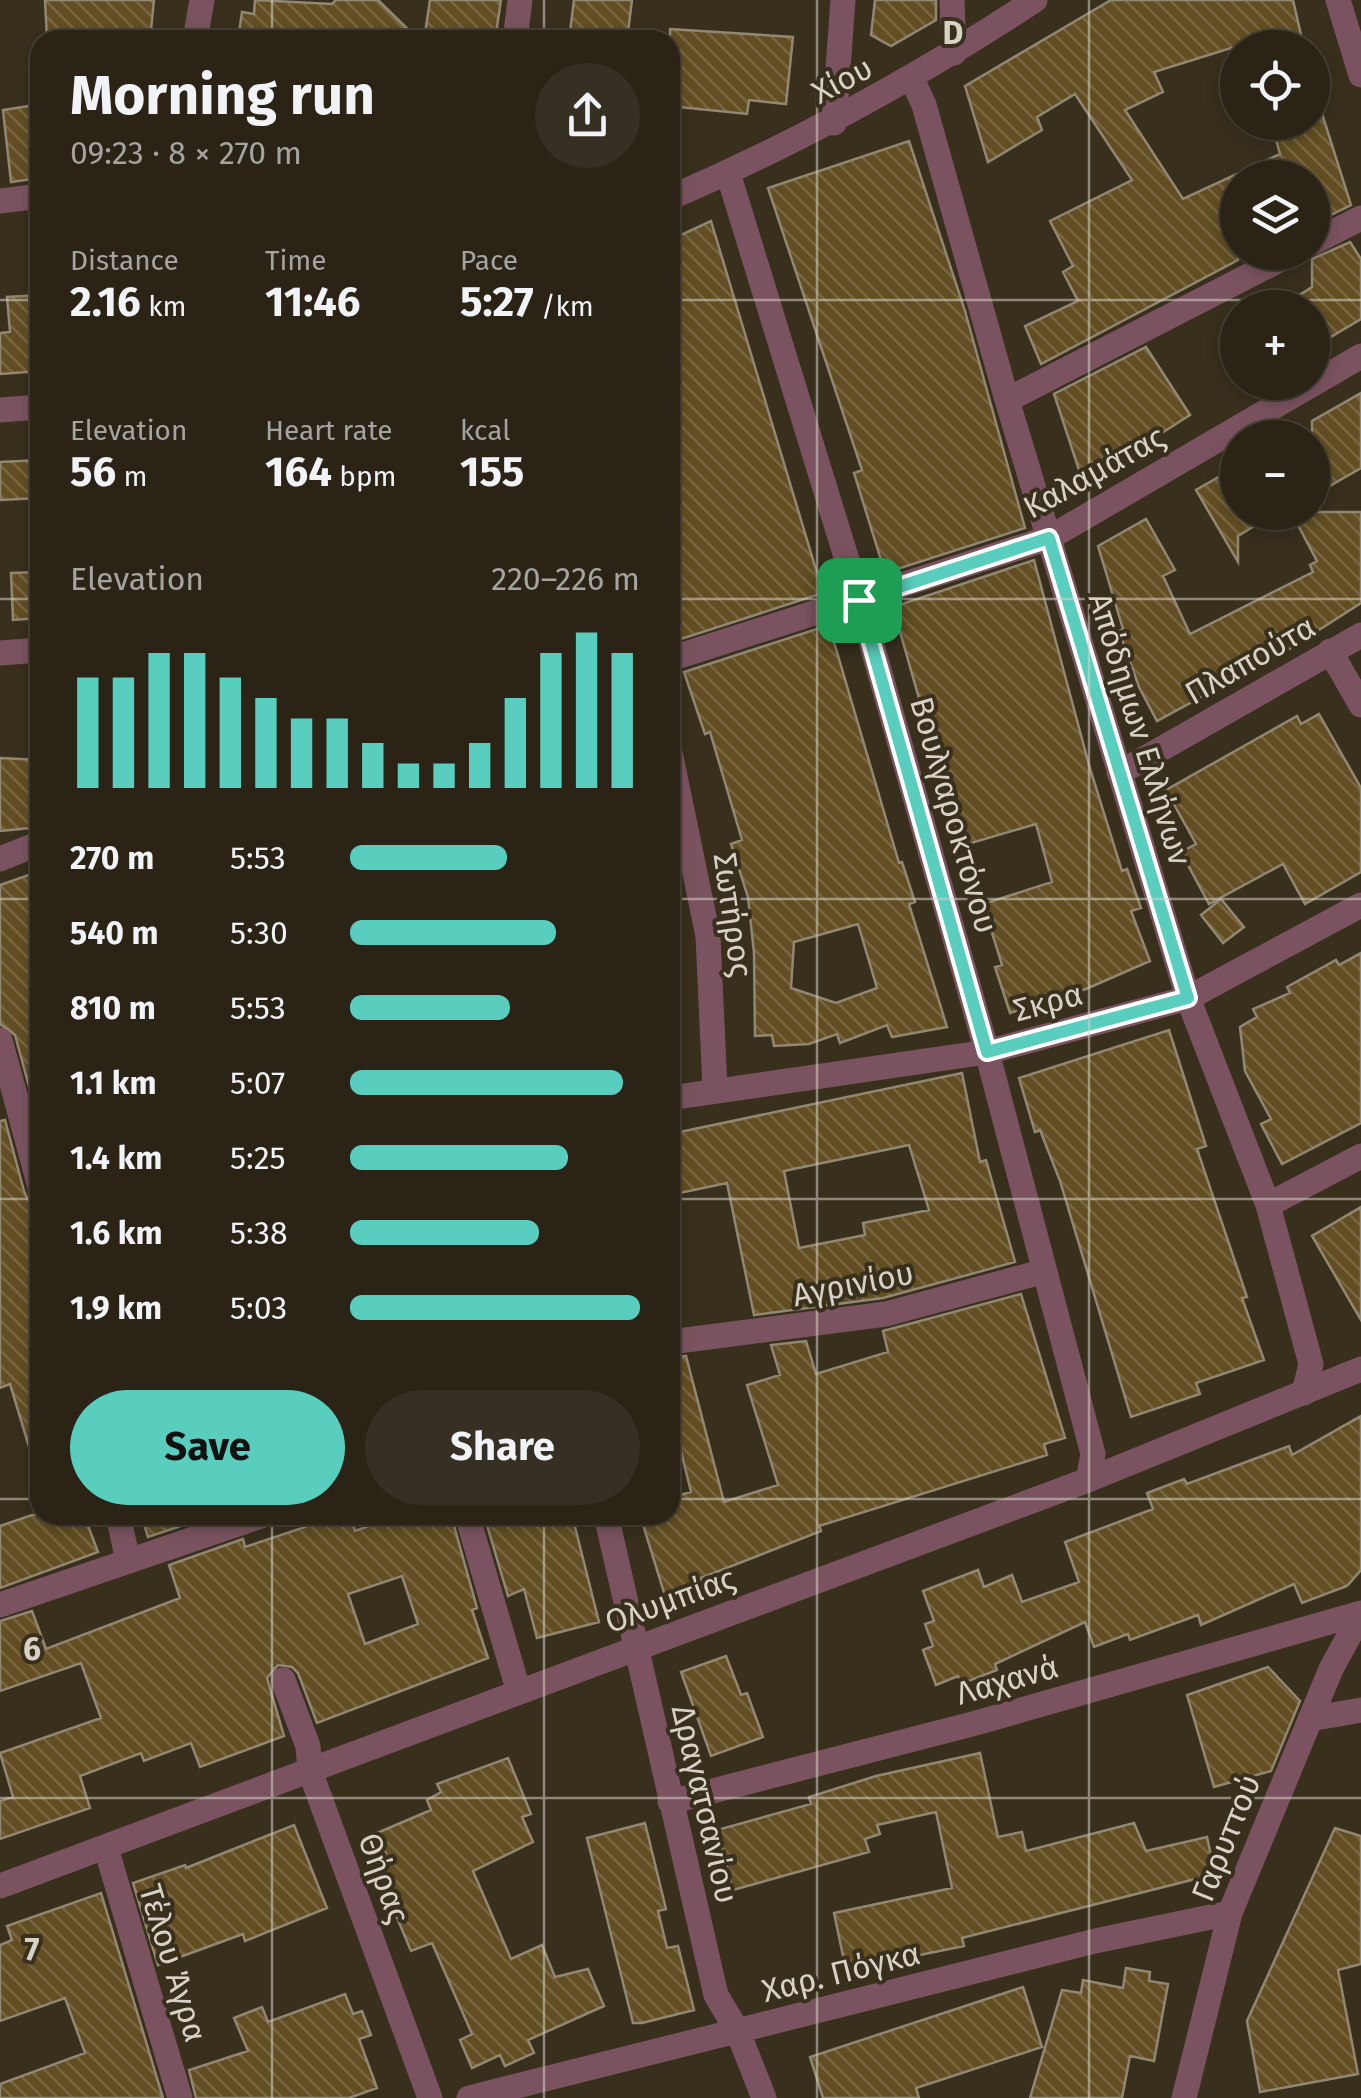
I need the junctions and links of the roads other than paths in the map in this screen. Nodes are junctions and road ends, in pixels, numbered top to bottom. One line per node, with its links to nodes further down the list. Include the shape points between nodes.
1 (202, 0): 7 (street)
2 (520, 0): 8 (street)
3 (843, 0): 12 (street)
4 (952, 0): 9 (street)
5 (1035, 0): 9 (street, Χίου)
6 (1338, 0): 10 (street)
7 (197, 30)
8 (516, 30)
9 (954, 53): 11 (street, Χίου)
10 (1361, 75)
11 (912, 79): 12 (street, Χίου); 21 (street, Απόδημων Ελλήνων)
12 (834, 123): 13 (street, Χίου)
13 (728, 173): 14 (street, Χίου); 25 (street, Βουλγαροκτόνου)
14 (680, 194)
15 (30, 197): 16 (street)
16 (0, 201)
17 (1361, 218): 18 (street)
18 (1330, 234)
19 (1260, 270): 21 (street)
20 (1361, 357): 24 (street, Καλαμάτας)
21 (1007, 400): 24 (street, Απόδημων Ελλήνων)
22 (30, 407): 23 (street)
23 (0, 410)
24 (1049, 538): 25 (street, Καλαμάτας); 32 (street, Απόδημων Ελλήνων)
25 (859, 600): 30 (street, Καλαμάτας); 39 (street, Βουλγαροκτόνου)
26 (1361, 634): 28 (street, Πλαπούτα)
27 (30, 651): 29 (street)
28 (1330, 651): 31 (street); 32 (street, Πλαπούτα)
29 (0, 653)
30 (680, 655)
31 (1361, 705)
32 (1120, 773): 37 (street, Απόδημων Ελλήνων)
33 (680, 800): 40 (street, Σωτήρος, via 708,936)
34 (30, 848): 35 (street)
35 (0, 859)
36 (1361, 905): 37 (street, Σκρα)
37 (1188, 998): 39 (street, Σκρα); 44 (street, Απόδημων Ελλήνων)
38 (0, 1040): 42 (street)
39 (987, 1052): 40 (street, Σκρα); 45 (street, Βουλγαροκτόνου)
40 (715, 1089): 41 (street, Σκρα)
41 (680, 1096)
42 (30, 1150)
43 (1361, 1156): 44 (street)
44 (1268, 1205): 48 (street, Απόδημων Ελλήνων, via 1311,1364)
45 (1045, 1272): 46 (street, Αγρινίου, via 886,1314); 49 (street, Βουλγαροκτόνου, via 1093,1454)
46 (680, 1341)
47 (1361, 1369): 48 (street, Ολυμπίας)
48 (1304, 1393): 49 (street, Ολυμπίας)
49 (1088, 1480): 57 (street, Ολυμπίας)
50 (120, 1525): 54 (street)
51 (234, 1525): 54 (street)
52 (470, 1525): 59 (street)
53 (608, 1525): 57 (street, Δραγατσανίου)
54 (128, 1560): 55 (street)
55 (0, 1605)
56 (1361, 1613): 61 (street, Γαρυττού); 63 (street, Λαχανά, via 976,1724)
57 (636, 1648): 59 (street, Ολυμπίας); 63 (street, Δραγατσανίου)
58 (283, 1680): 62 (street, Θήρας, via 308,1746)
59 (518, 1689): 62 (street, Ολυμπίας)
60 (1361, 1710): 61 (street)
61 (1310, 1719): 66 (street, Γαρυττού)
62 (310, 1771): 64 (street, Ολυμπίας); 69 (street, Θήρας)
63 (670, 1802): 67 (street, Δραγατσανίου, via 716,1995)
64 (106, 1848): 65 (street, Ολυμπίας); 68 (street, Τέλου Άγρα)
65 (0, 1886)
66 (1230, 1913): 67 (street, Χαρ. Πόγκα); 72 (street, Γαρυττού)
67 (738, 2032): 70 (street, Χαρ. Πόγκα); 71 (street, Δραγατσανίου)
68 (180, 2098)
69 (430, 2098)
70 (469, 2098)
71 (764, 2098)
72 (1184, 2098)

